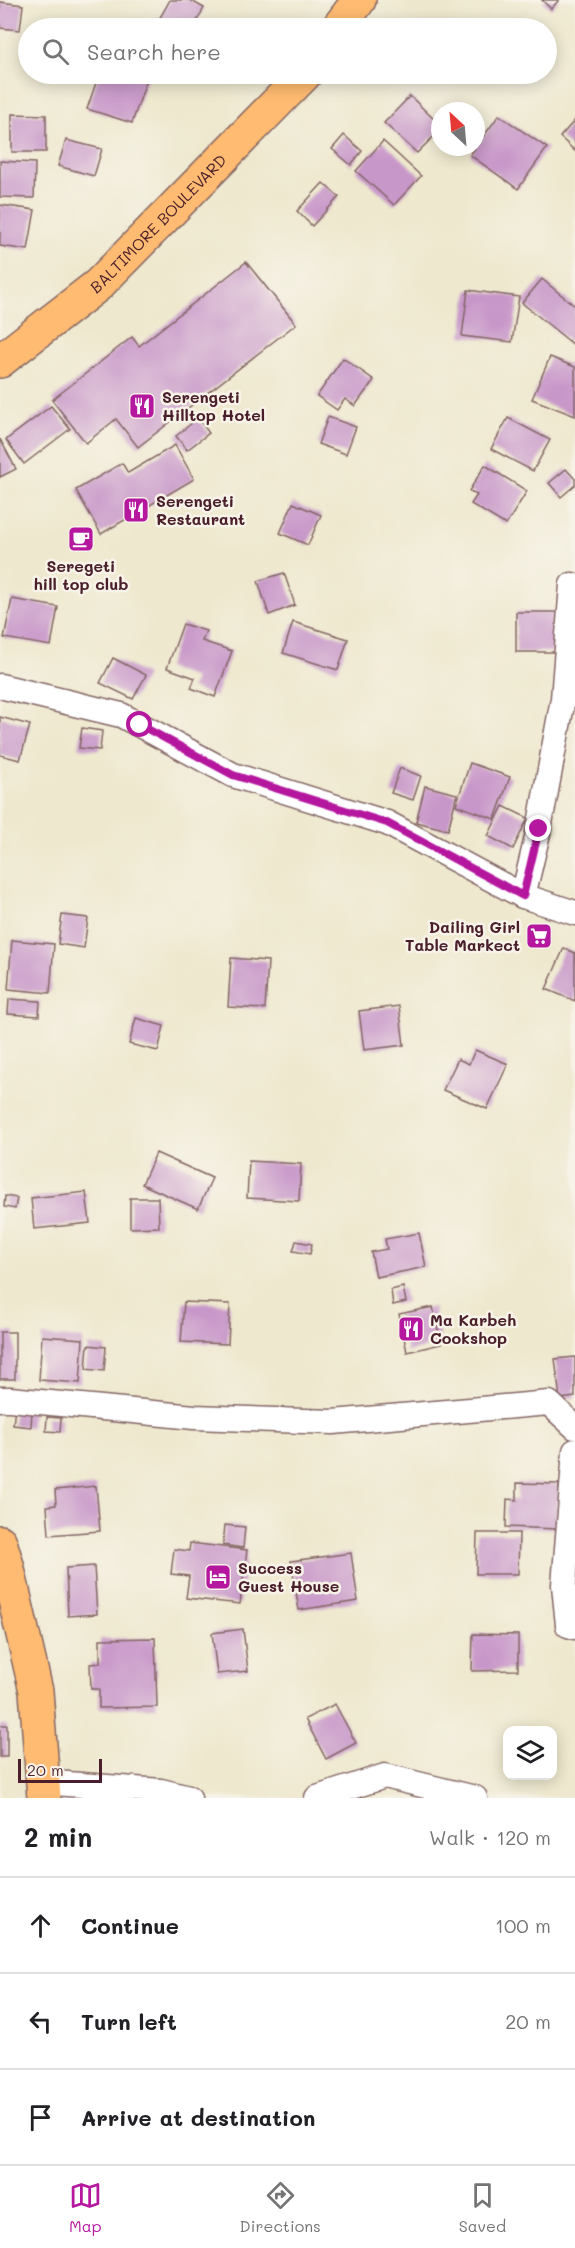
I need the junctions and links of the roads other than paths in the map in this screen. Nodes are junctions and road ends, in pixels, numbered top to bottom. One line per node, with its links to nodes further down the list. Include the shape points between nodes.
1 (359, 0): 2 (main road)
2 (346, 18)
3 (295, 84): 4 (main road, BALTIMORE BOULEVARD, via 98,285)
4 (0, 361)
5 (572, 585): 7 (street, via 563,699)
6 (0, 686): 7 (street, via 121,716 233,775 387,823)
7 (523, 896): 8 (street)
8 (575, 913)
9 (0, 1399): 10 (street, via 194,1417 333,1422 549,1403)
10 (575, 1427)
11 (575, 1451): 13 (street, via 564,1585 568,1625)
12 (0, 1542): 14 (main road, via 36,1691)
13 (575, 1627)
14 (43, 1790): 15 (street, via 161,1791)
15 (189, 1798)
16 (317, 1798): 17 (street, via 385,1776)
17 (475, 1798)

